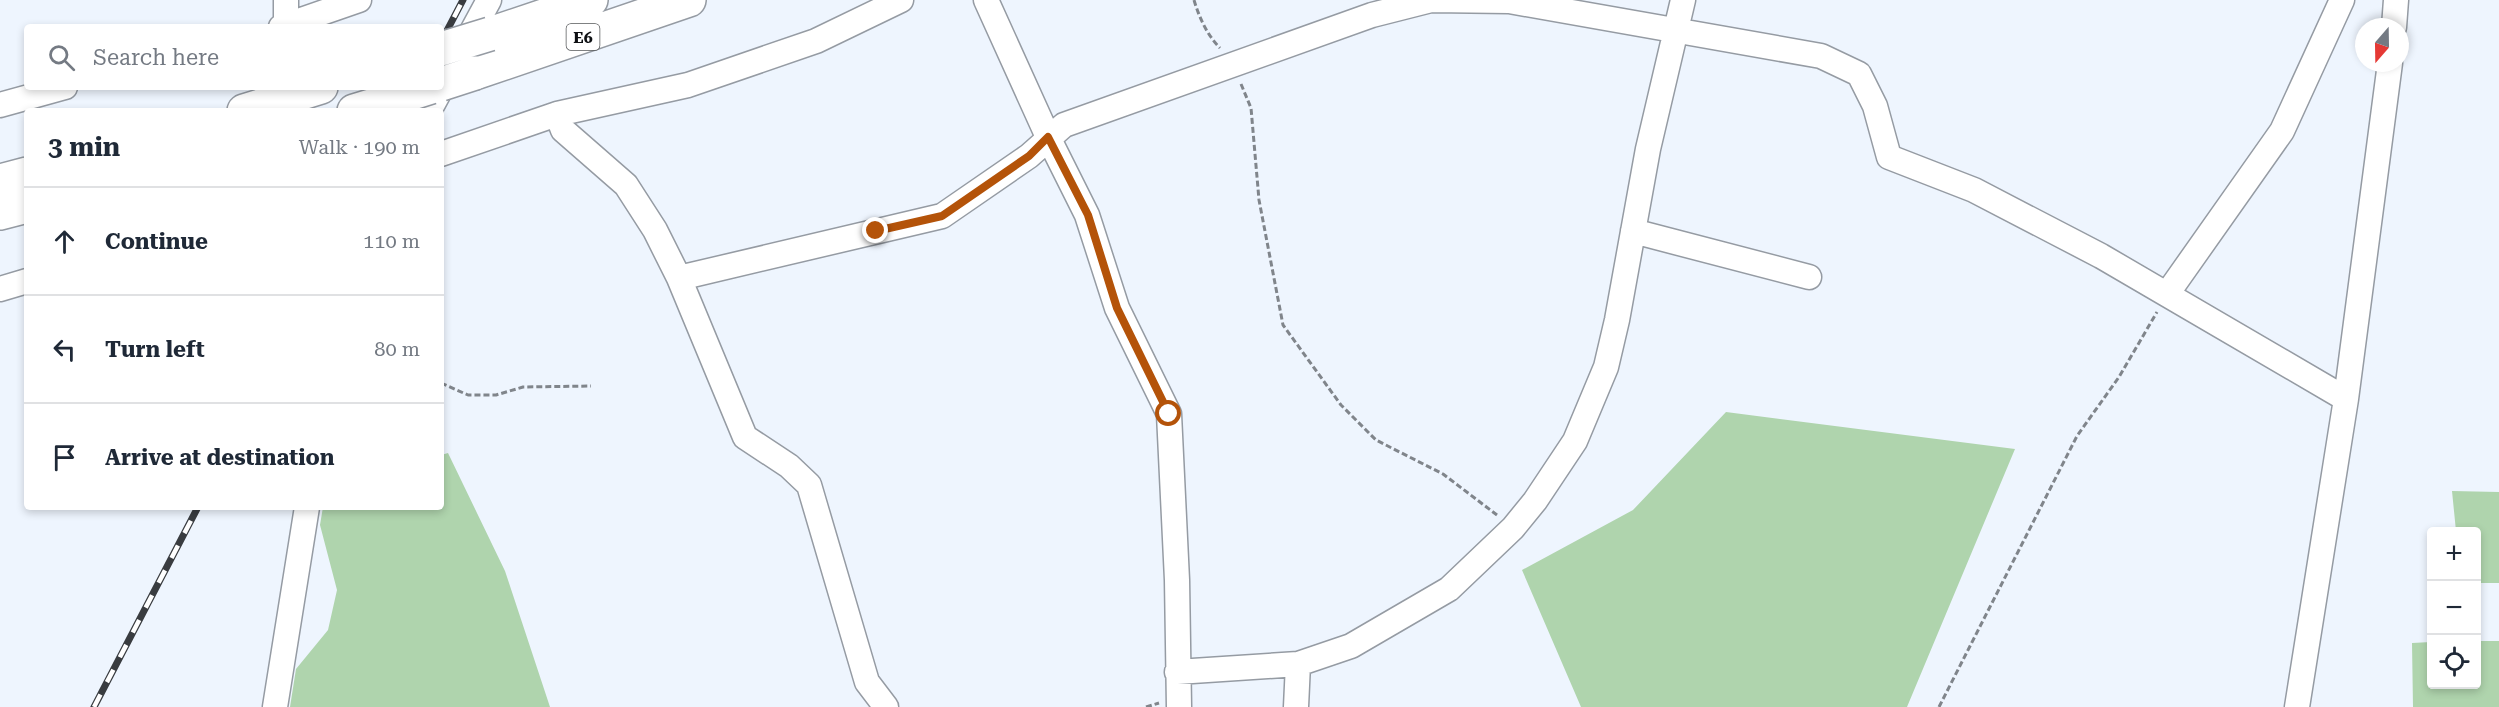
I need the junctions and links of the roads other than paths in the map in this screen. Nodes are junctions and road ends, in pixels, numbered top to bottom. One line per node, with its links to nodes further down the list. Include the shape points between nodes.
1 (286, 0): 13 (street)
2 (359, 0): 14 (street)
3 (489, 0): 18 (street)
4 (591, 0): 16 (highway, E6, bridge)
5 (689, 0): 19 (highway, E6, bridge)
6 (901, 0): 28 (street, via 816,41 688,85)
7 (986, 0): 29 (street)
8 (1432, 0): 15 (street, via 1509,2); 29 (street, via 1372,15 1233,63 1064,125)
9 (1683, 0): 15 (street)
10 (2342, 0): 40 (street, via 2282,131)
11 (2396, 0): 12 (street)
12 (2395, 18)
13 (284, 24)
14 (290, 24)
15 (1675, 32): 35 (street); 40 (street, via 1821,56 1859,74 1875,106 1890,157 1974,190)
16 (444, 49)
17 (2389, 72): 41 (street)
18 (444, 83)
19 (444, 83)
20 (54, 90): 24 (street)
21 (311, 90): 25 (highway)
22 (422, 90): 26 (highway, bridge)
23 (440, 90): 27 (street)
24 (0, 105)
25 (254, 108)
26 (364, 108)
27 (431, 108)
28 (557, 114): 30 (street); 37 (street, via 563,130 626,185)
29 (1048, 137): 37 (street, via 1029,156 942,216); 44 (street, via 1088,215 1117,308 1169,414)
30 (444, 153)
31 (24, 175): 32 (highway)
32 (0, 181)
33 (24, 207): 34 (highway)
34 (0, 213)
35 (1633, 231): 36 (street); 43 (street, via 1606,367 1575,441 1535,501 1513,528 1449,589 1351,646)
36 (1809, 277)
37 (679, 278): 46 (street, via 745,437 789,466 809,485 867,682)
38 (24, 282): 39 (street)
39 (0, 289)
40 (2167, 294): 41 (street)
41 (2346, 399): 49 (street)
42 (307, 510): 45 (street)
43 (1298, 664): 44 (street); 48 (street)
44 (1177, 672): 47 (street)
45 (275, 707)
46 (886, 707)
47 (1179, 707)
48 (1296, 707)
49 (2296, 707)

